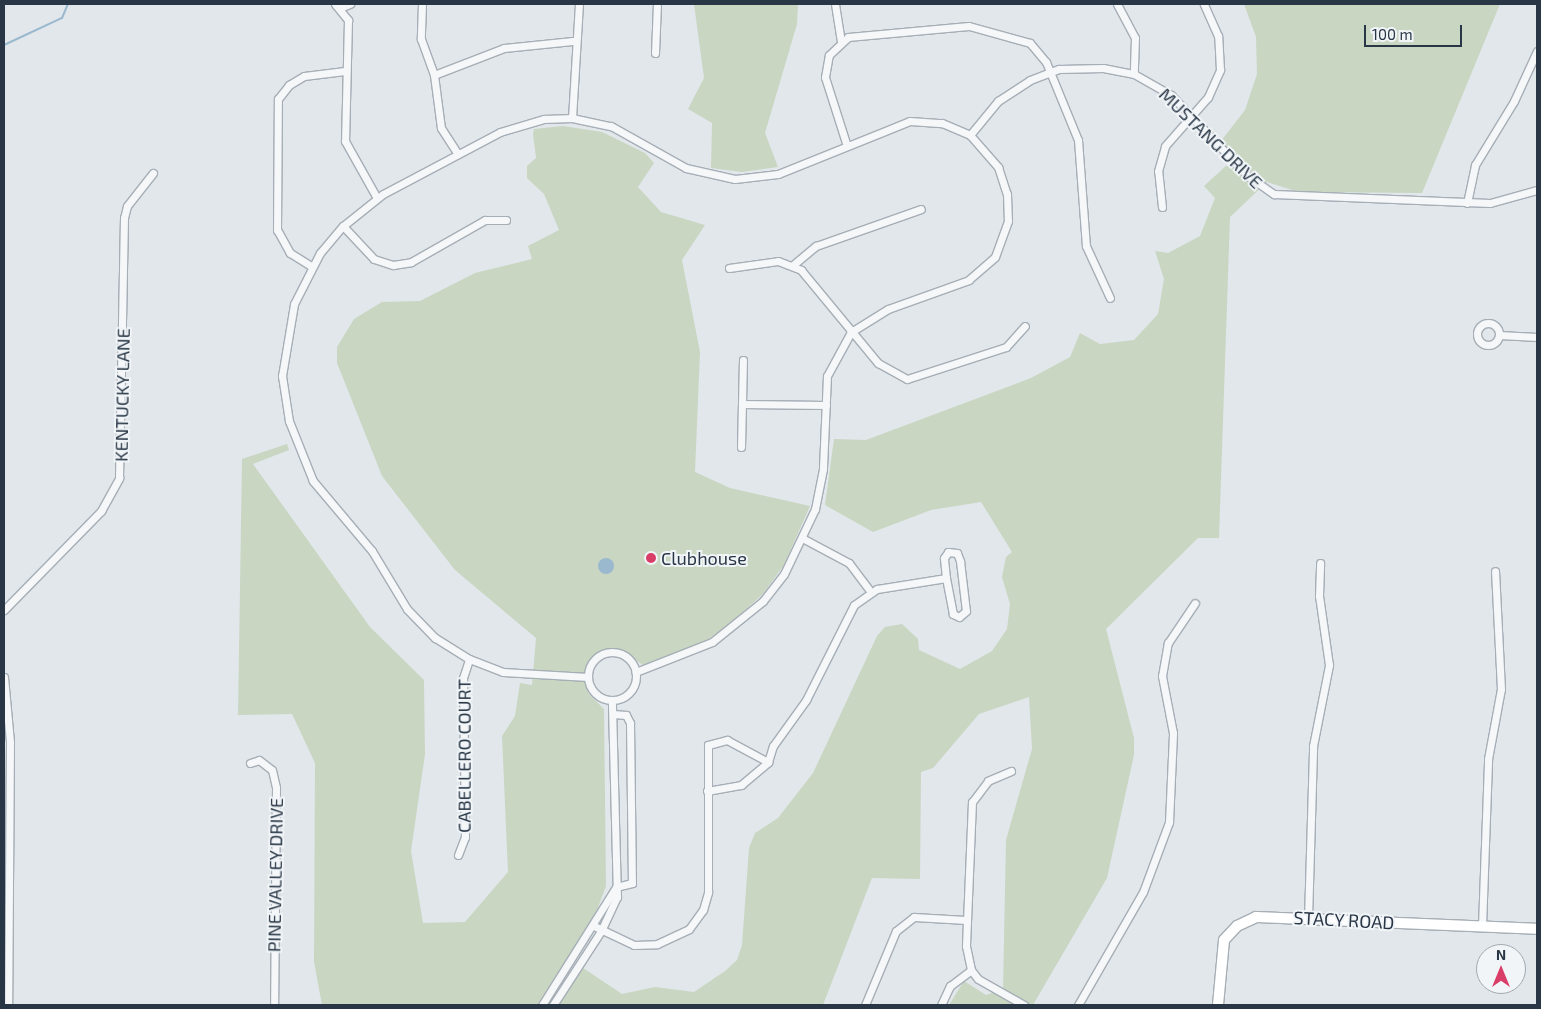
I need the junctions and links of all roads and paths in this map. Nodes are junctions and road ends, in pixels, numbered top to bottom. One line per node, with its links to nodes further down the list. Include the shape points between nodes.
1 (350, 4): 8 (street)
2 (422, 4): 16 (street, via 421,39)
3 (579, 4): 9 (street)
4 (657, 4): 12 (street)
5 (835, 4): 10 (street)
6 (1117, 4): 15 (street, via 1135,38)
7 (1204, 4): 17 (street, via 1218,36 1220,70 1208,97)
8 (338, 6): 13 (street, via 348,20)
9 (573, 41): 16 (street, via 504,48); 18 (street)
10 (841, 41): 14 (street, via 864,32 977,27 1030,43); 20 (street, via 829,55 825,77)
11 (1537, 51): 25 (street, via 1514,101 1475,165)
12 (655, 53)
13 (345, 71): 24 (street, via 345,141); 31 (street, via 304,76 288,85 278,99 277,230 290,253)
14 (1050, 72): 15 (street, MUSTANG DRIVE, via 1092,67); 19 (street, MUSTANG DRIVE, via 1003,97); 33 (street, via 1078,140 1088,254)
15 (1134, 74): 17 (street, MUSTANG DRIVE, via 1170,95)
16 (434, 75): 21 (street, via 441,128)
17 (1192, 114): 25 (street, MUSTANG DRIVE, via 1248,176 1274,194); 26 (street, via 1173,133 1162,154 1158,181)
18 (572, 118): 20 (street, via 617,129 686,168 724,178 778,174); 21 (street, via 522,123)
19 (970, 135): 20 (street, via 942,123 910,121); 35 (street, via 998,166 1007,194 1008,222 995,257 969,280 883,311)
20 (846, 144)
21 (458, 154): 24 (street)
22 (152, 173): 48 (street, KENTUCKY LANE, via 127,206 124,218 119,478 101,511)
23 (1537, 190): 25 (street, MUSTANG DRIVE, via 1507,201)
24 (377, 198): 29 (street)
25 (1467, 203)
26 (1162, 207)
27 (921, 208): 30 (street, via 816,246)
28 (506, 220): 29 (street, via 485,220 411,262 393,265 374,259)
29 (343, 226): 31 (street)
30 (793, 265): 32 (street, via 770,260); 35 (street)
31 (311, 266): 49 (street, via 294,304 284,353 286,406 296,445 313,481 372,551 414,618)
32 (729, 268)
33 (1110, 298)
34 (1025, 326): 35 (street, via 996,351 907,379 884,368)
35 (850, 332): 40 (street, via 829,368)
36 (1499, 335): 37 (street)
37 (1537, 337)
38 (743, 360): 39 (street)
39 (742, 404): 40 (street); 41 (street)
40 (826, 405): 42 (street, via 822,479)
41 (741, 447)
42 (804, 539): 46 (street, via 849,564); 50 (street, via 774,588 739,622 700,649)
43 (1320, 563): 61 (street, via 1320,596 1329,665 1313,746)
44 (1495, 571): 64 (street, via 1501,689 1488,759)
45 (946, 578): 45 (street, via 953,614 962,616 966,611 964,588 959,556 953,552 944,558); 46 (street)
46 (871, 592): 55 (street, via 850,610 806,700 773,746)
47 (1195, 604): 75 (street, via 1168,643 1162,676 1172,733 1169,822 1144,892)
48 (4, 610)
49 (469, 659): 52 (street, via 516,674); 59 (street, CABELLERO COURT, via 464,678 465,837)
50 (636, 672): 52 (street, via 628,658 614,652 598,657); 53 (street, via 631,692)
51 (4, 677): 68 (street, via 10,742)
52 (588, 678): 53 (street, via 593,691)
53 (612, 700): 54 (street)
54 (613, 714): 60 (street); 60 (street, via 629,718 631,762 632,883)
55 (768, 762): 58 (street, via 741,785); 58 (street, via 727,740 716,740 707,751)
56 (250, 763): 69 (street, PINE VALLEY DRIVE, via 259,760 272,770 276,788)
57 (1011, 771): 62 (street, via 988,781 972,802)
58 (707, 791): 66 (street, via 709,882 697,920 679,936 657,944 623,943)
59 (458, 854)
60 (616, 887): 63 (street); 66 (street, via 616,904)
61 (1308, 918): 64 (main road, STACY ROAD); 76 (main road, STACY ROAD, via 1256,917 1230,932 1221,948)
62 (966, 920): 67 (street); 72 (street, via 914,917 896,932)
63 (594, 926): 66 (street); 70 (street)
64 (1482, 926): 65 (main road, STACY ROAD)
65 (1537, 929)
66 (601, 932): 71 (street)
67 (971, 970): 73 (street, via 950,986); 74 (street, via 983,984)
68 (8, 1005)
69 (274, 1005)
70 (542, 1005)
71 (553, 1005)
72 (865, 1005)
73 (941, 1005)
74 (1024, 1005)
75 (1078, 1005)
76 (1218, 1005)

